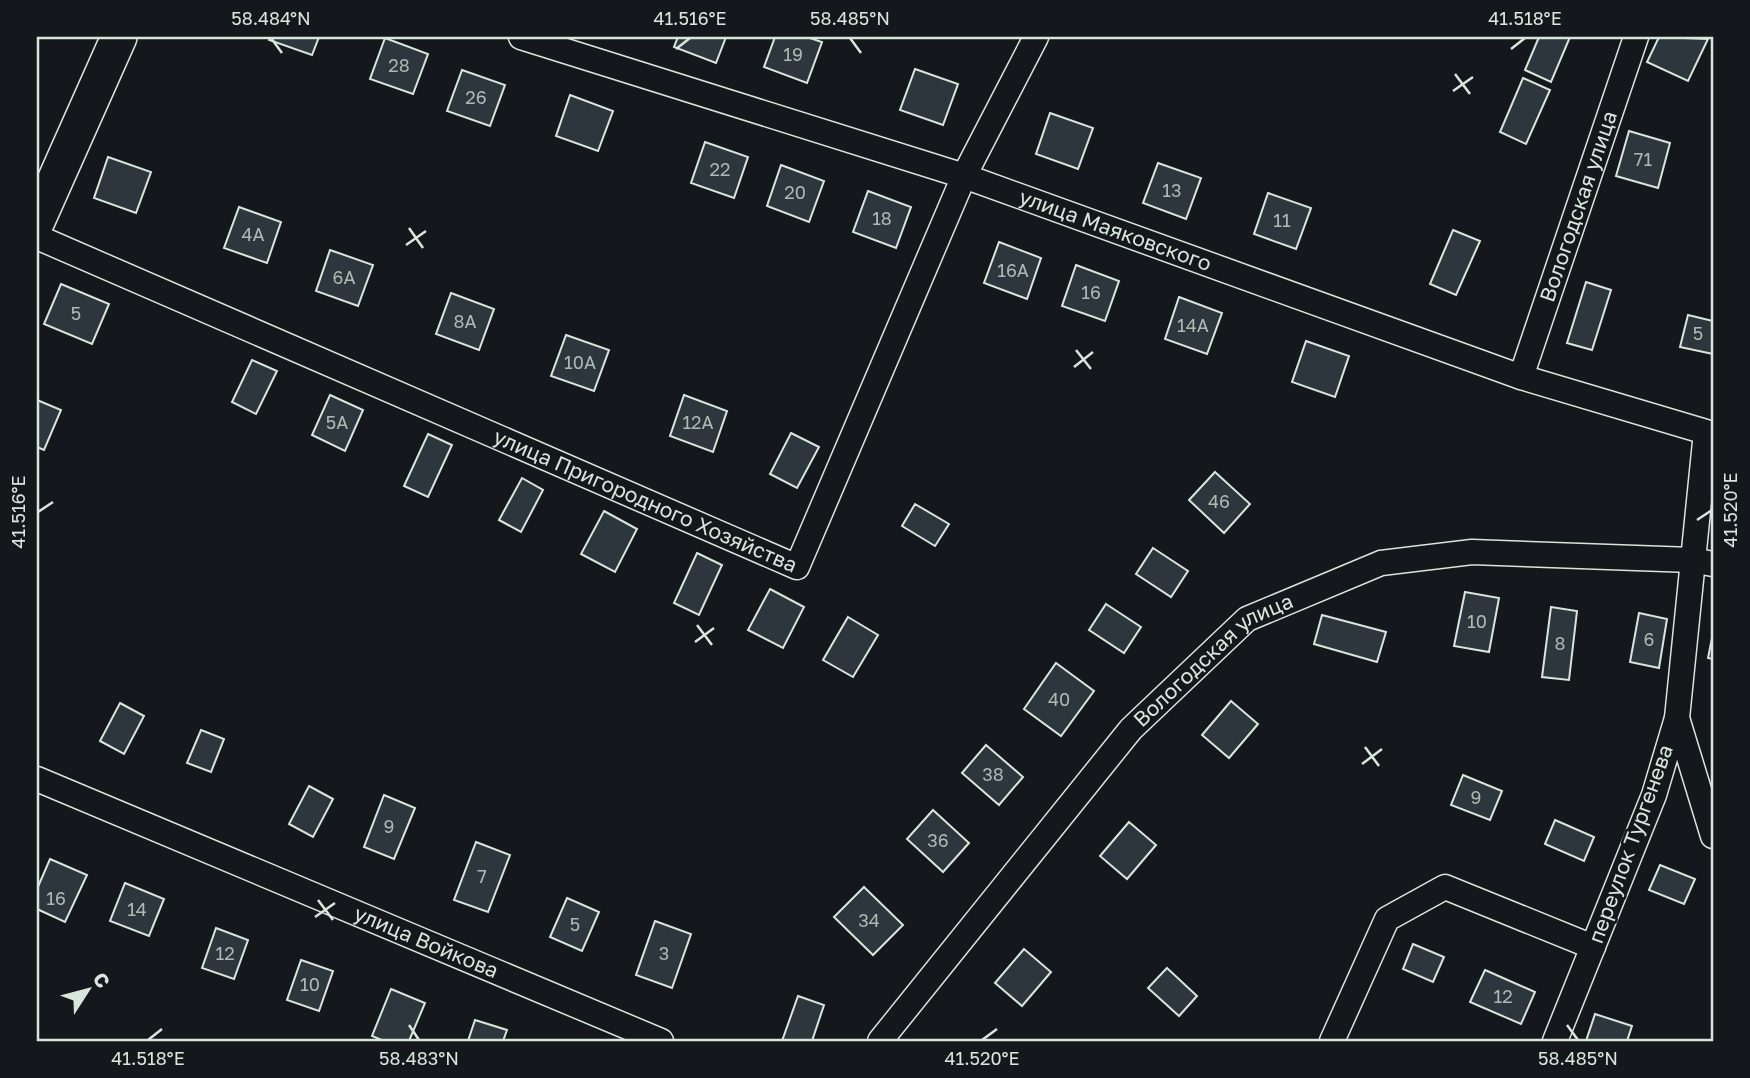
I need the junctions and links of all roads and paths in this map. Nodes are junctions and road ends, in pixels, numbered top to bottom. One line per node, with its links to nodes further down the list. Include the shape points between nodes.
1 (119, 37): 6 (street)
2 (520, 37): 5 (street, улица Маяковского)
3 (1036, 37): 5 (street, улица Пригородного Хозяйства)
4 (1636, 37): 8 (street, Вологодская улица)
5 (964, 176): 7 (street, улица Пригородного Хозяйства, via 797,567); 8 (street, улица Маяковского)
6 (37, 222)
7 (37, 237)
8 (1521, 377): 9 (street, улица Маяковского)
9 (1706, 432): 10 (street, переулок Тургенева)
10 (1703, 562): 11 (street, переулок Тургенева); 16 (street, Вологодская улица, via 1472,552 1381,563 1247,619 1131,729)
11 (1677, 718): 13 (street); 14 (street, переулок Тургенева, via 1654,795)
12 (37, 779): 15 (street, улица Войкова)
13 (1713, 836)
14 (1593, 947): 17 (street, via 1446,887 1387,919); 18 (street, переулок Тургенева)
15 (661, 1041)
16 (880, 1041)
17 (1332, 1041)
18 (1555, 1041)

